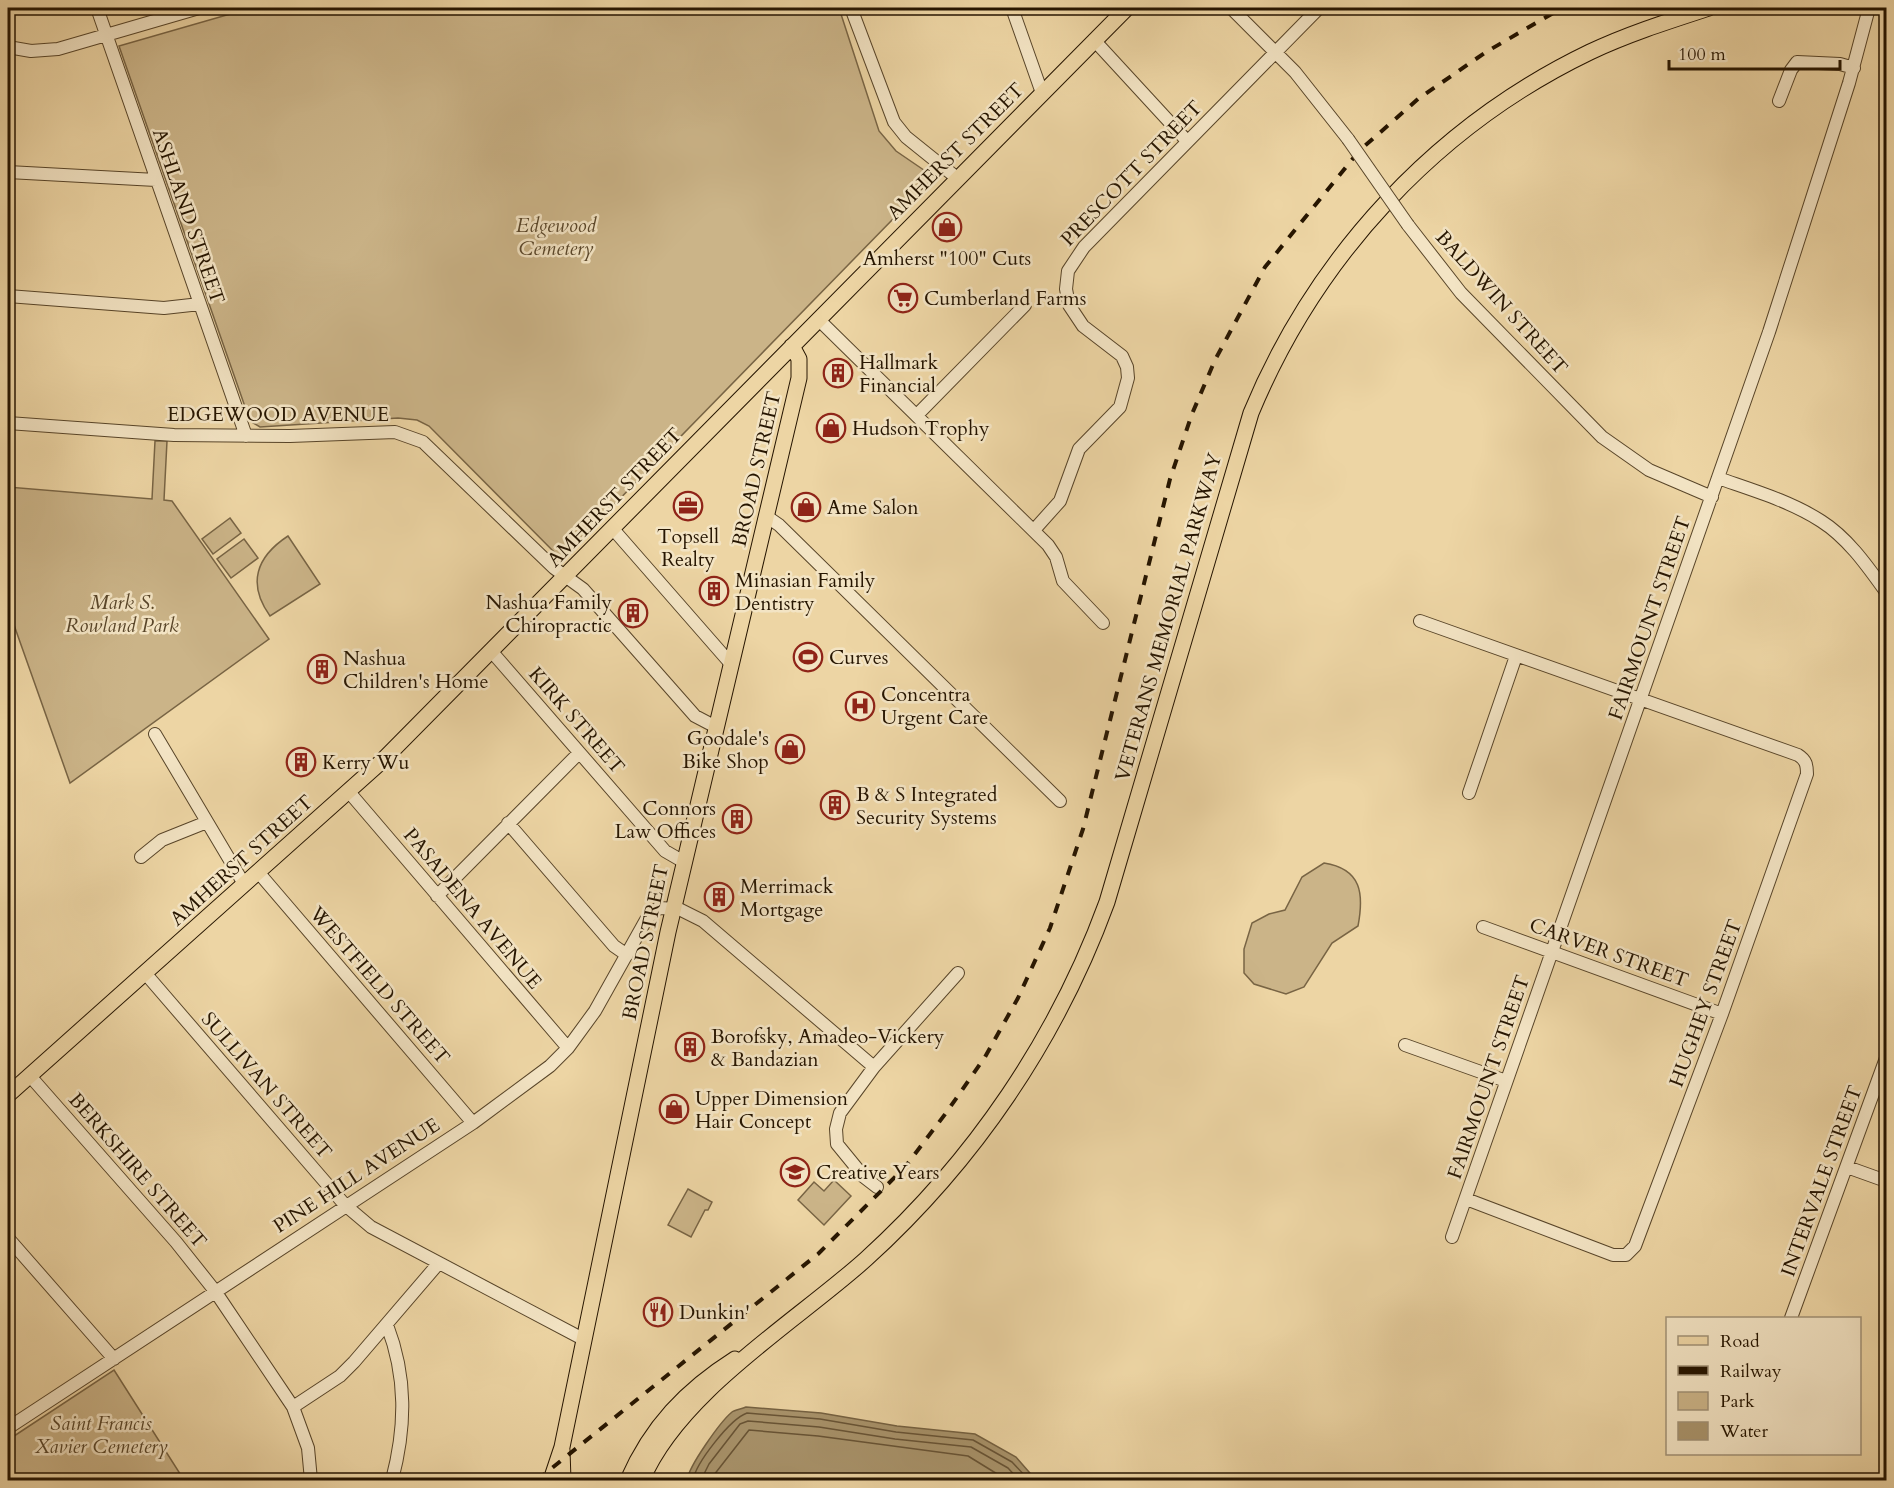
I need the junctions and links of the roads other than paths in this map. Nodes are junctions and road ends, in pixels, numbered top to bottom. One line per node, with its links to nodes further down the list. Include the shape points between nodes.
1 (97, 8): 10 (street, ASHLAND STREET)
2 (199, 8): 10 (street)
3 (851, 8): 19 (street, via 894,122 906,137)
4 (1012, 8): 15 (street)
5 (1127, 8): 11 (main road, AMHERST STREET)
6 (1231, 8): 13 (street, BALDWIN STREET)
7 (1320, 8): 13 (street, PRESCOTT STREET)
8 (1709, 8): 82 (main road, VETERANS MEMORIAL PARKWAY, via 1601,47 1491,111 1407,180 1337,260 1287,339 1251,413 1118,869 1091,942 1056,1016 1000,1107 937,1187 849,1275)
9 (1869, 8): 14 (street, FAIRMOUNT STREET)
10 (105, 33): 12 (street, via 51,50); 20 (street, ASHLAND STREET)
11 (1094, 40): 15 (main road, AMHERST STREET); 17 (street)
12 (8, 47)
13 (1276, 52): 17 (street, PRESCOTT STREET); 30 (street, BALDWIN STREET, bridge, via 1314,94 1461,293 1602,437 1649,470)
14 (1854, 68): 16 (street, via 1797,62); 29 (street, FAIRMOUNT STREET)
15 (1042, 93): 19 (main road, AMHERST STREET)
16 (1779, 101)
17 (1187, 141): 33 (street, PRESCOTT STREET, via 1084,247 1071,266 1066,289 1071,310 1083,326 1122,356 1128,378 1115,414 1079,448 1060,501)
18 (8, 172): 20 (street)
19 (957, 178): 24 (main road, AMHERST STREET)
20 (156, 180): 22 (street, ASHLAND STREET)
21 (8, 296): 22 (street, via 164,308)
22 (200, 304): 28 (street, ASHLAND STREET)
23 (1025, 305): 26 (street)
24 (818, 319): 25 (main road, AMHERST STREET); 26 (street)
25 (792, 346): 31 (main road, BROAD STREET, via 799,359 799,378); 32 (main road, AMHERST STREET)
26 (916, 415): 33 (street)
27 (8, 423): 28 (street, EDGEWOOD AVENUE)
28 (246, 436): 34 (street, EDGEWOOD AVENUE, via 382,432 415,437)
29 (1718, 478): 30 (street, FAIRMOUNT STREET); 35 (street, via 1822,521 1842,538)
30 (1712, 497): 41 (street, FAIRMOUNT STREET)
31 (766, 516): 40 (main road, BROAD STREET); 47 (street)
32 (613, 529): 34 (main road, AMHERST STREET); 40 (street)
33 (1034, 530): 37 (street, via 1054,551 1064,581)
34 (566, 577): 38 (main road, AMHERST STREET); 42 (street, EDGEWOOD AVENUE, via 583,589 695,716)
35 (1887, 592)
36 (1420, 621): 39 (street)
37 (1103, 623)
38 (492, 652): 44 (street, KIRK STREET); 45 (main road, AMHERST STREET)
39 (1516, 656): 41 (street); 46 (street)
40 (731, 664): 42 (main road, BROAD STREET)
41 (1641, 699): 57 (street, FAIRMOUNT STREET); 61 (street, HUGHEY STREET, via 1798,754 1805,760 1807,774)
42 (716, 727): 51 (main road, BROAD STREET)
43 (155, 734): 48 (street)
44 (579, 753): 49 (street); 51 (street, KIRK STREET, via 665,851)
45 (349, 792): 52 (main road, AMHERST STREET); 54 (street, PASADENA AVENUE)
46 (1470, 793)
47 (1060, 801)
48 (207, 822): 50 (street, via 162,840); 53 (street)
49 (508, 823): 54 (street); 58 (street)
50 (141, 857)
51 (684, 862): 55 (main road, BROAD STREET)
52 (258, 872): 53 (main road, AMHERST STREET); 69 (street, WESTFIELD STREET)
53 (244, 884): 60 (main road, AMHERST STREET)
54 (437, 896): 63 (street, PASADENA AVENUE)
55 (674, 908): 58 (street, PINE HILL AVENUE, via 662,907 651,914); 65 (street, via 703,921); 81 (main road, BROAD STREET)
56 (1483, 927): 57 (street, CARVER STREET)
57 (1553, 952): 61 (street, CARVER STREET); 67 (street, FAIRMOUNT STREET)
58 (627, 955): 63 (street, PINE HILL AVENUE)
59 (958, 973): 65 (street)
60 (145, 974): 66 (main road, AMHERST STREET); 74 (street, SULLIVAN STREET)
61 (1722, 1014): 73 (street, HUGHEY STREET, via 1641,1235 1626,1255 1613,1255)
62 (1405, 1045): 67 (street)
63 (568, 1048): 69 (street, PINE HILL AVENUE)
64 (1887, 1058): 70 (street, INTERVALE STREET)
65 (874, 1066): 72 (street, via 840,1113 836,1129 837,1144 844,1154)
66 (30, 1076): 68 (main road, AMHERST STREET); 78 (street, BERKSHIRE STREET)
67 (1506, 1081): 73 (street, FAIRMOUNT STREET)
68 (8, 1095)
69 (473, 1123): 74 (street, PINE HILL AVENUE)
70 (1847, 1167): 71 (street); 79 (street, INTERVALE STREET)
71 (1887, 1181)
72 (877, 1187)
73 (1466, 1199): 75 (street, FAIRMOUNT STREET)
74 (345, 1205): 77 (street, SULLIVAN STREET, via 371,1227); 78 (street, PINE HILL AVENUE)
75 (1452, 1237)
76 (8, 1238): 83 (street)
77 (438, 1264): 80 (street); 81 (street, SULLIVAN STREET)
78 (215, 1291): 83 (street, PINE HILL AVENUE); 84 (street, BERKSHIRE STREET)
79 (1791, 1317)
80 (387, 1325): 84 (street, via 340,1376); 88 (street, via 397,1349 404,1394 401,1442)
81 (582, 1339): 86 (main road, BROAD STREET)
82 (768, 1339): 91 (main road, VETERANS MEMORIAL PARKWAY, via 707,1377 682,1398 652,1435); 92 (main road, VETERANS MEMORIAL PARKWAY, via 676,1425)
83 (114, 1359): 85 (street, PINE HILL AVENUE)
84 (292, 1407): 87 (street, BERKSHIRE STREET, via 308,1449)
85 (8, 1428)
86 (562, 1447): 89 (main road, BROAD STREET); 90 (main road, BROAD STREET)
87 (311, 1480)
88 (392, 1480)
89 (551, 1480)
90 (563, 1480)
91 (628, 1480)
92 (642, 1480)

